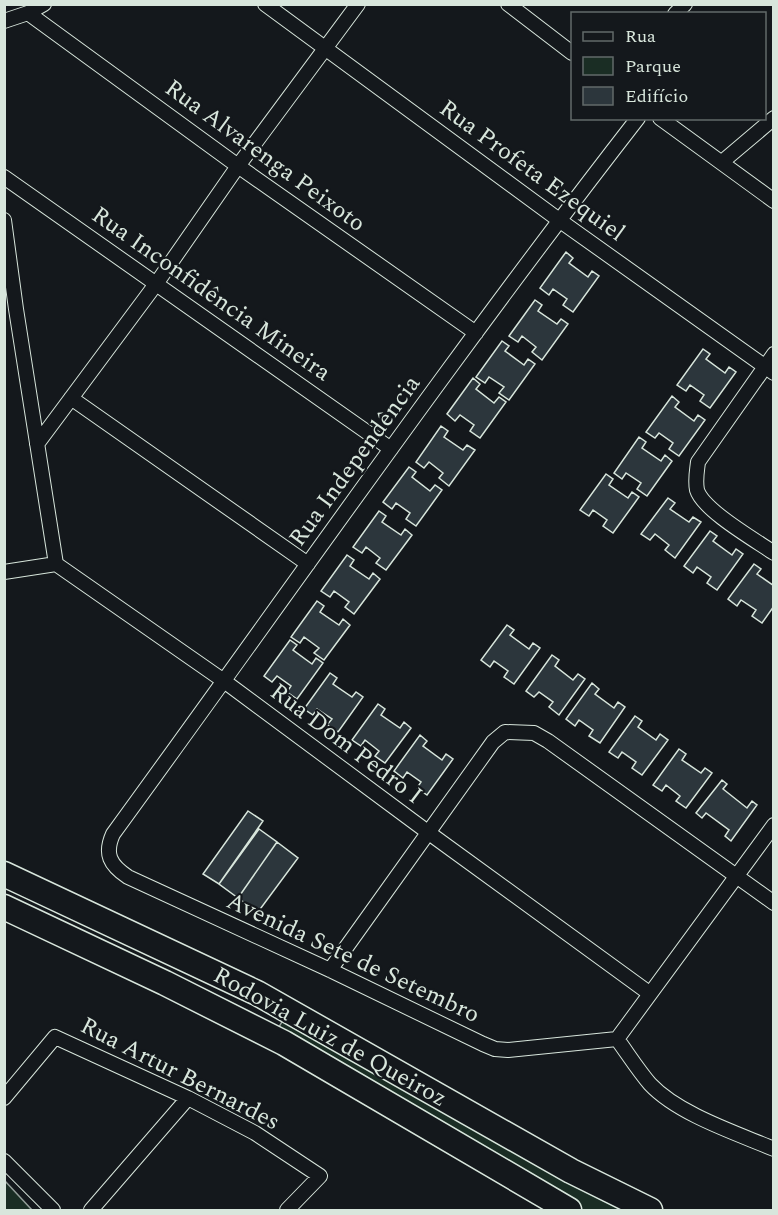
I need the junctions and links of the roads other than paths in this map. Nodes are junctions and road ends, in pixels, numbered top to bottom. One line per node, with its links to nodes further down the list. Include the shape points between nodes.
1 (44, 4): 5 (street)
2 (265, 4): 7 (street, Rua Profeta Ezequiel)
3 (358, 4): 7 (street)
4 (508, 4): 8 (street)
5 (28, 13): 6 (street); 13 (street, Rua Alvarenga Peixoto)
6 (4, 21)
7 (326, 50): 13 (street); 17 (street, Rua Profeta Ezequiel)
8 (571, 51)
9 (774, 118): 12 (street)
10 (636, 120): 17 (street, Rua Independência)
11 (663, 120): 12 (street)
12 (722, 162): 15 (street)
13 (238, 166): 18 (street); 20 (street, Rua Alvarenga Peixoto)
14 (4, 177): 18 (street, Rua Inconfidência Mineira)
15 (774, 201)
16 (4, 220): 19 (street)
17 (559, 220): 20 (street, Rua Independência); 22 (street, Rua Profeta Ezequiel)
18 (156, 284): 23 (street); 25 (street, Rua Inconfidência Mineira)
19 (10, 310): 24 (street)
20 (476, 333): 25 (street, Rua Independência)
21 (774, 354): 22 (street)
22 (769, 369): 26 (street, via 698,462 696,476 698,492 708,507)
23 (71, 398): 24 (street); 28 (street)
24 (37, 444): 27 (street)
25 (391, 449): 28 (street, Rua Independência)
26 (774, 553)
27 (56, 564): 29 (street); 30 (street, Rua Dom Pedro I)
28 (308, 564): 30 (street, Rua Independência)
29 (4, 572)
30 (224, 681): 32 (street, Rua Dom Pedro I); 33 (street, Rua Independência)
31 (774, 825): 35 (street)
32 (429, 833): 35 (street, via 493,742 505,732 534,733); 38 (street); 39 (street, Rua Dom Pedro I)
33 (113, 834): 38 (street, Avenida Sete de Setembro, via 109,855 128,877)
34 (4, 874): 45 (highway, Rodovia Luiz de Queiroz, via 257,993)
35 (735, 876): 36 (street); 39 (street)
36 (774, 903)
37 (4, 908): 49 (highway, Rodovia Luiz de Queiroz, via 284,1043)
38 (330, 970): 40 (street, Avenida Sete de Setembro, via 495,1049)
39 (650, 993): 40 (street)
40 (617, 1039): 43 (street, via 650,1084 669,1100)
41 (4, 1098): 42 (street, Rua Artur Bernardes, via 55,1037)
42 (188, 1098): 47 (street); 48 (street, Rua Artur Bernardes, via 255,1133 320,1176)
43 (774, 1149)
44 (4, 1161): 46 (street)
45 (571, 1171): 50 (highway, Rodovia Luiz de Queiroz); 51 (highway)
46 (53, 1210)
47 (91, 1210)
48 (287, 1210)
49 (569, 1210)
50 (650, 1210)
51 (665, 1210)

